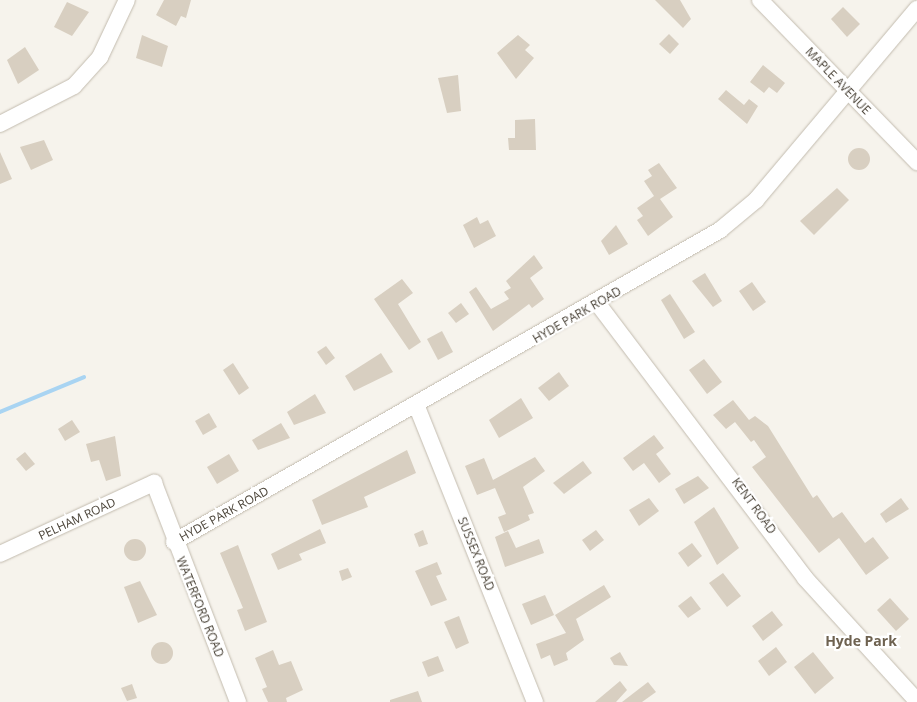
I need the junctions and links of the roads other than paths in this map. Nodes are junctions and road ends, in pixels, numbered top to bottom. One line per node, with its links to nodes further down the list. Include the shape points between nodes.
1 (127, 0): 5 (street, via 100,57 74,86)
2 (760, 0): 4 (street, MAPLE AVENUE)
3 (917, 9): 4 (street, HYDE PARK ROAD)
4 (848, 92): 6 (street, MAPLE AVENUE); 7 (street, HYDE PARK ROAD, via 738,218)
5 (0, 124)
6 (917, 162)
7 (598, 304): 8 (street, HYDE PARK ROAD); 12 (street, KENT ROAD, via 805,578)
8 (417, 406): 10 (street, HYDE PARK ROAD); 14 (street, SUSSEX ROAD)
9 (154, 483): 10 (street, WATERFORD ROAD); 11 (street, PELHAM ROAD)
10 (174, 542): 13 (street, WATERFORD ROAD)
11 (0, 554)
12 (917, 701)
13 (238, 702)
14 (535, 702)

